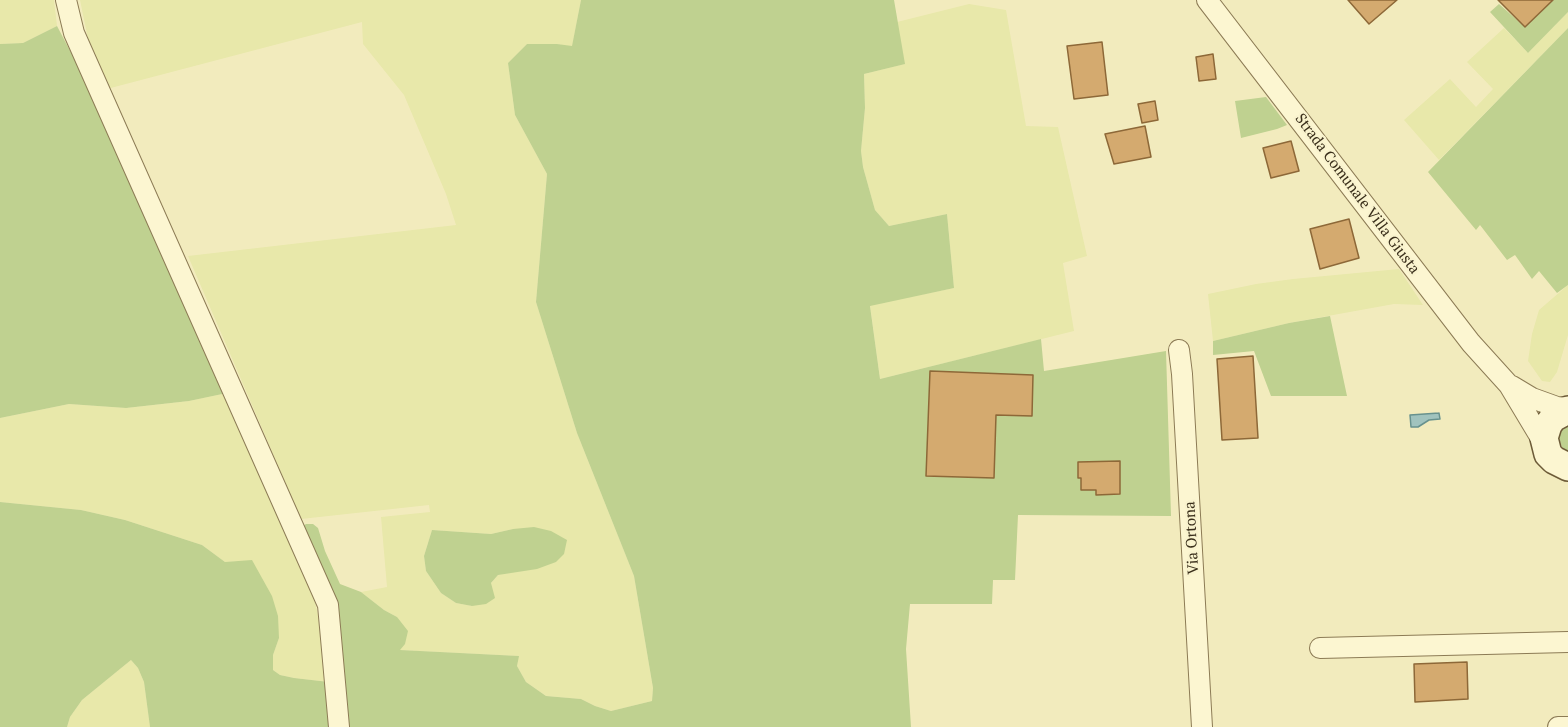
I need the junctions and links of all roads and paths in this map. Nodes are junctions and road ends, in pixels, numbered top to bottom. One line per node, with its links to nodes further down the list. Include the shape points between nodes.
1 (66, 0): 8 (street, via 74,33 328,605)
2 (1207, 0): 4 (street, Strada Comunale Villa Giusta, via 1471,343)
3 (1179, 350): 9 (street, Via Ortona)
4 (1509, 385): 5 (street); 5 (street, via 1532,398)
5 (1561, 432)
6 (1568, 642): 7 (street)
7 (1320, 648)
8 (339, 727)
9 (1202, 727)
10 (1557, 727): 11 (street)
11 (1568, 727)

